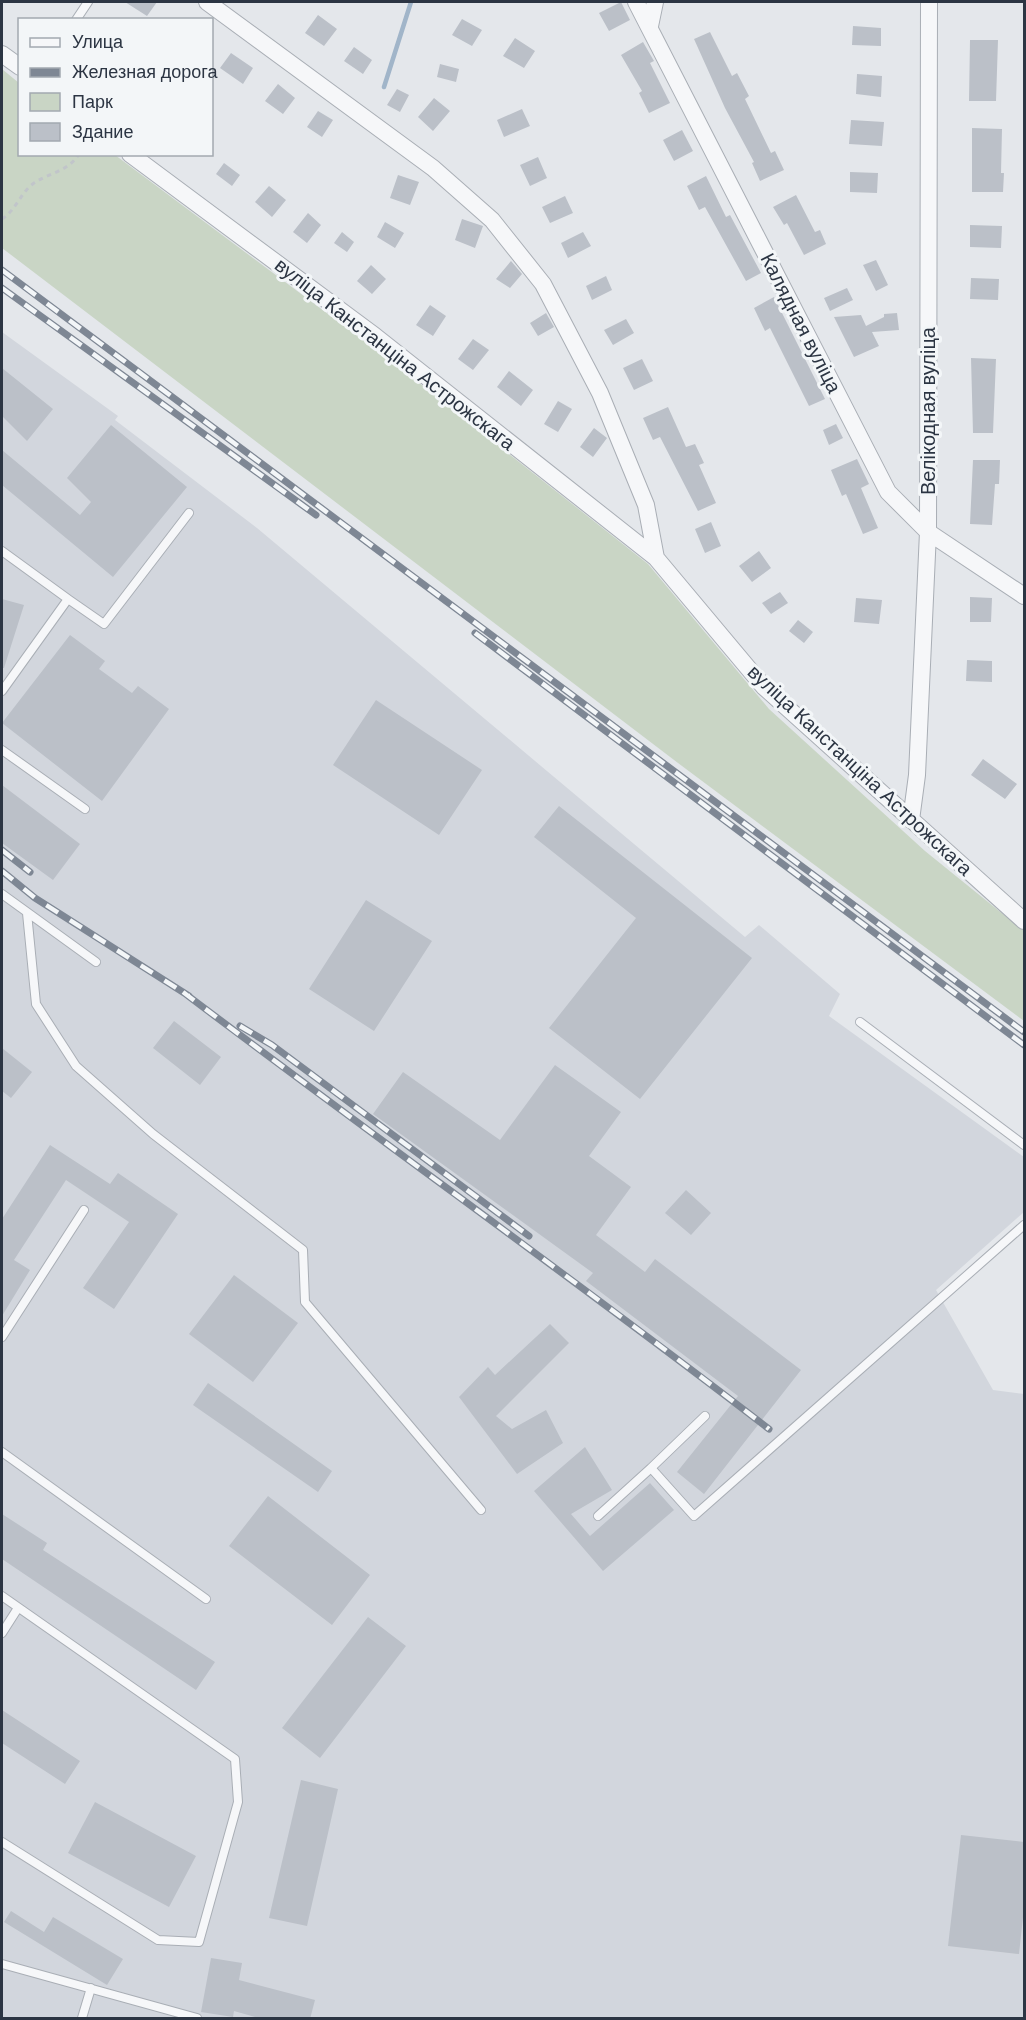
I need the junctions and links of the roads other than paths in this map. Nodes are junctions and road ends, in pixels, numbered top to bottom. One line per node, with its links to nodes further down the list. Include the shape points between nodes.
1 (88, 2): 6 (lane)
2 (207, 2): 14 (street, вуліца Канстанціна Астрожскага, via 446,178 492,220 543,284 600,393 646,505)
3 (636, 2): 7 (street, Калядная вуліца)
4 (655, 2): 7 (street)
5 (929, 2): 12 (street, Велікодная вуліца)
6 (77, 18)
7 (650, 27): 12 (street, Калядная вуліца, via 888,492)
8 (2, 54): 9 (street)
9 (18, 66)
10 (133, 156): 14 (street, вуліца Канстанціна Астрожскага, via 375,336)
11 (189, 513): 16 (lane, via 104,624)
12 (928, 532): 15 (street, Калядная вуліца); 20 (street, Велікодная вуліца, via 917,775)
13 (2, 551): 16 (lane)
14 (656, 558): 20 (street, вуліца Канстанціна Астрожскага, via 764,687)
15 (1024, 596)
16 (68, 599): 17 (lane)
17 (2, 691)
18 (2, 750): 19 (lane)
19 (85, 809)
20 (911, 820): 23 (street, вуліца Канстанціна Астрожскага)
21 (2, 894): 22 (lane)
22 (27, 913): 24 (lane); 33 (lane, via 36,1004 76,1066 153,1134 303,1250 305,1302)
23 (1024, 921)
24 (96, 962)
25 (860, 1022): 26 (lane)
26 (1024, 1145)
27 (84, 1210): 29 (lane)
28 (1024, 1225): 32 (lane, via 694,1516)
29 (2, 1336)
30 (705, 1416): 32 (lane)
31 (2, 1452): 36 (lane)
32 (651, 1468): 34 (lane)
33 (481, 1510)
34 (598, 1516)
35 (2, 1596): 37 (lane)
36 (206, 1599)
37 (18, 1608): 38 (lane); 39 (lane, via 235,1759 238,1802 199,1942 158,1940)
38 (2, 1633)
39 (2, 1842)
40 (2, 1964): 41 (lane)
41 (91, 1988): 42 (lane); 43 (lane)
42 (82, 2019)
43 (197, 2019)

